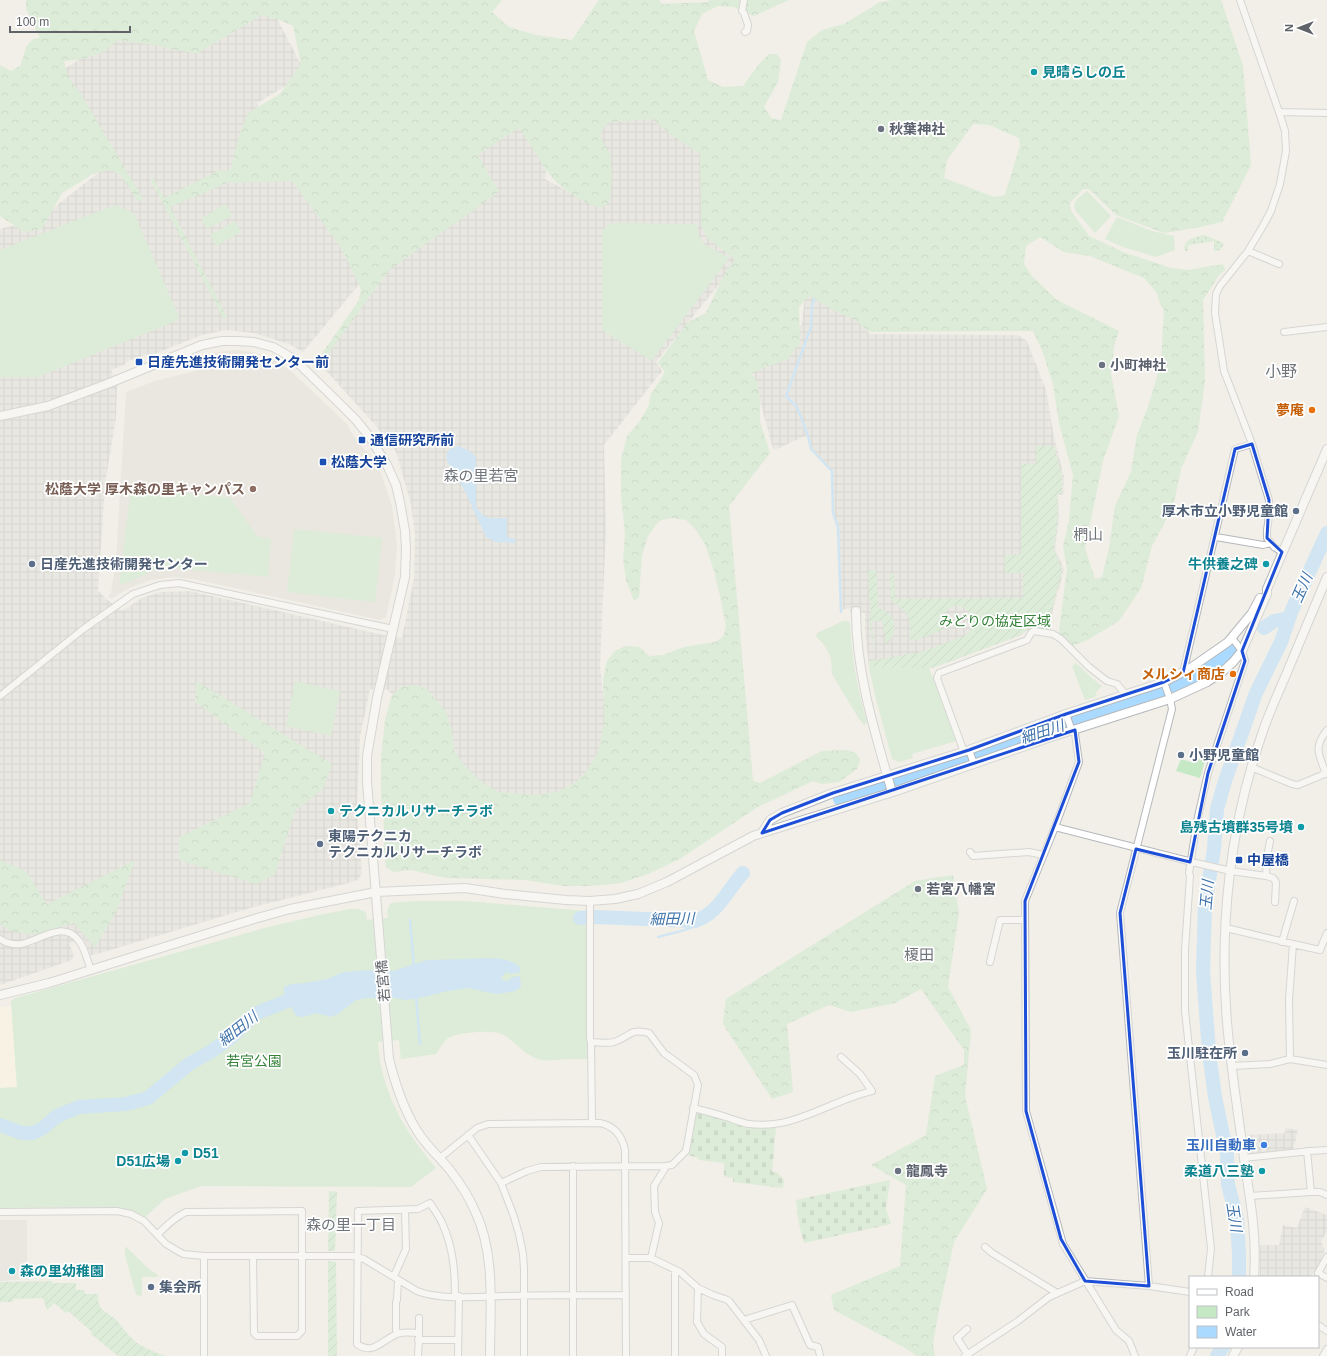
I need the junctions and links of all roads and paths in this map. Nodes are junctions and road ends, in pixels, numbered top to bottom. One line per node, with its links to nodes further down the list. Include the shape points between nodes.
1 (744, 0): 3 (street, via 742,12 748,28)
2 (1240, 0): 4 (street)
3 (745, 32)
4 (1279, 112): 5 (street); 6 (street, via 1285,131 1286,151 1281,179 1271,211)
5 (1327, 114)
6 (1248, 251): 7 (street); 11 (street, via 1220,286 1216,294 1215,308 1224,371)
7 (1279, 264)
8 (1327, 327): 9 (street)
9 (1284, 332)
10 (0, 416): 19 (street, 若宮橋, via 48,406 202,345 236,341 273,347 294,359 356,420 387,465 396,485 406,549 405,577)
11 (1252, 444): 13 (street, via 1235,449); 14 (street, via 1269,500 1267,530)
12 (1327, 449): 15 (street)
13 (1216, 537): 14 (street, via 1263,545); 22 (street)
14 (1270, 543): 15 (street)
15 (1282, 552): 17 (street)
16 (1327, 577): 32 (street, via 1274,703)
17 (1267, 589): 20 (street, via 1262,593); 21 (street)
18 (856, 611): 34 (street, via 859,657 874,729)
19 (393, 629): 25 (street, via 179,583 160,585 133,594 115,606); 44 (street, 若宮橋, via 376,698 367,756 368,806)
20 (1234, 640): 21 (street); 22 (street)
21 (1241, 649): 26 (street, via 1233,662 1221,673 1207,682); 41 (street, via 1245,661 1208,773 1197,821)
22 (1183, 673): 23 (street)
23 (1164, 684): 24 (street); 26 (street)
24 (1126, 695): 27 (street); 30 (street, via 1117,684 1107,681 1089,668 1061,639 1053,634 1034,631 1027,640 939,673 937,678)
25 (0, 696)
26 (1169, 696): 28 (street); 38 (street, via 1172,709)
27 (1066, 716): 28 (street); 30 (street)
28 (1071, 729): 31 (street); 35 (street, via 1075,734 1080,762)
29 (1327, 730): 33 (street, via 1318,743)
30 (968, 752): 31 (street); 34 (street)
31 (973, 763): 34 (street)
32 (1251, 767): 33 (street, via 1298,785); 42 (street)
33 (1326, 774)
34 (890, 784): 36 (street); 36 (street, via 833,793 782,813 770,820)
35 (1055, 827): 38 (street); 40 (street)
36 (762, 833): 45 (street, via 645,891 615,899)
37 (1270, 841): 43 (street)
38 (1136, 849): 41 (street); 95 (street, via 1120,913)
39 (970, 852): 40 (street, via 973,856 1029,852)
40 (1043, 855): 48 (street, via 1025,902)
41 (1193, 862): 42 (street); 90 (street, via 1185,950 1185,1011 1210,1241)
42 (1228, 870): 43 (street); 49 (street)
43 (1266, 876): 46 (street, via 1276,882)
44 (376, 892): 45 (street, via 465,888); 57 (street, via 290,909); 69 (street, 若宮橋, via 389,1059 403,1104 422,1138)
45 (590, 901): 59 (street)
46 (1275, 902)
47 (1295, 906): 52 (street)
48 (1025, 920): 56 (street, via 1000,920); 94 (street, via 1026,1111 1063,1244)
49 (1226, 928): 52 (street); 63 (street, via 1225,997)
50 (1327, 933): 54 (street)
51 (0, 939): 57 (street, via 22,944 58,931 66,932 79,941)
52 (1282, 942): 53 (street)
53 (1293, 944): 54 (street); 61 (street, via 1289,1000)
54 (1320, 950): 55 (street)
55 (1327, 952)
56 (990, 962)
57 (91, 970): 58 (street)
58 (0, 995)
59 (591, 1042): 64 (street, via 613,1042 634,1031 649,1033 664,1053 694,1075 698,1085); 65 (street)
60 (841, 1057): 64 (street, via 860,1074 872,1091 805,1117 775,1124 746,1123)
61 (1290, 1058): 62 (street); 63 (street, via 1270,1064)
62 (1327, 1065)
63 (1232, 1066): 70 (street)
64 (693, 1108): 73 (street, via 686,1151 672,1165)
65 (592, 1123): 66 (street, via 497,1123 477,1128); 72 (street, via 606,1124 619,1134 625,1150)
66 (468, 1135): 69 (street); 74 (street)
67 (1327, 1150): 68 (street)
68 (1308, 1151): 70 (street); 75 (street)
69 (440, 1158): 102 (street, 若宮橋, via 465,1191 480,1223 488,1255)
70 (1244, 1158): 77 (street)
71 (574, 1166): 72 (street); 74 (street, via 541,1167); 99 (street)
72 (625, 1166): 73 (street); 87 (street)
73 (665, 1166): 88 (street, via 654,1186 655,1212 659,1223)
74 (501, 1183): 103 (street, via 519,1234 523,1254)
75 (1311, 1192): 76 (street); 77 (street)
76 (1327, 1195)
77 (1250, 1196): 91 (street, via 1255,1241)
78 (405, 1210): 86 (street, via 358,1211); 92 (street, via 406,1249); 101 (street, via 418,1209 430,1203 442,1223 451,1246)
79 (0, 1212): 80 (street, via 118,1211 144,1221)
80 (157, 1235): 82 (street, via 186,1212 302,1211); 83 (street, via 183,1254)
81 (985, 1247): 98 (street)
82 (302, 1255): 84 (street); 84 (street, via 302,1331 297,1336 278,1337 254,1334); 86 (street)
83 (204, 1256): 84 (street); 113 (street)
84 (253, 1256)
85 (1327, 1257): 93 (street, via 1318,1273)
86 (357, 1258): 92 (street, via 364,1259); 110 (street, via 357,1344 362,1348)
87 (626, 1258): 88 (street); 100 (street)
88 (651, 1258): 89 (street)
89 (675, 1270): 96 (street); 121 (street)
90 (1208, 1276)
91 (1254, 1276)
92 (396, 1278): 101 (street, via 426,1295); 107 (street)
93 (1327, 1278)
94 (1085, 1281): 95 (street); 98 (street); 125 (street, via 1116,1330 1129,1341)
95 (1149, 1286): 97 (street)
96 (698, 1288): 105 (street, via 729,1301); 122 (street, via 697,1322 704,1334 722,1347)
97 (1189, 1292)
98 (1057, 1293): 112 (street)
99 (573, 1295): 100 (street); 103 (street); 119 (street)
100 (626, 1295): 120 (street)
101 (457, 1296): 102 (street); 109 (street)
102 (490, 1296): 103 (street); 117 (street, 若宮橋)
103 (524, 1296): 118 (street)
104 (419, 1318): 108 (street)
105 (744, 1320): 123 (street, via 759,1340); 124 (street, via 792,1305 810,1345 818,1348)
106 (967, 1329): 112 (street, via 955,1339)
107 (398, 1333): 108 (street); 110 (street)
108 (419, 1336): 109 (street); 115 (street)
109 (458, 1340): 116 (street)
110 (373, 1349): 114 (street)
111 (1327, 1349): 126 (street)
112 (967, 1355)
113 (204, 1356)
114 (377, 1356)
115 (418, 1356)
116 (458, 1356)
117 (490, 1356)
118 (524, 1356)
119 (573, 1356)
120 (626, 1356)
121 (675, 1356)
122 (722, 1356)
123 (766, 1356)
124 (820, 1356)
125 (1135, 1356)
126 (1323, 1356)

